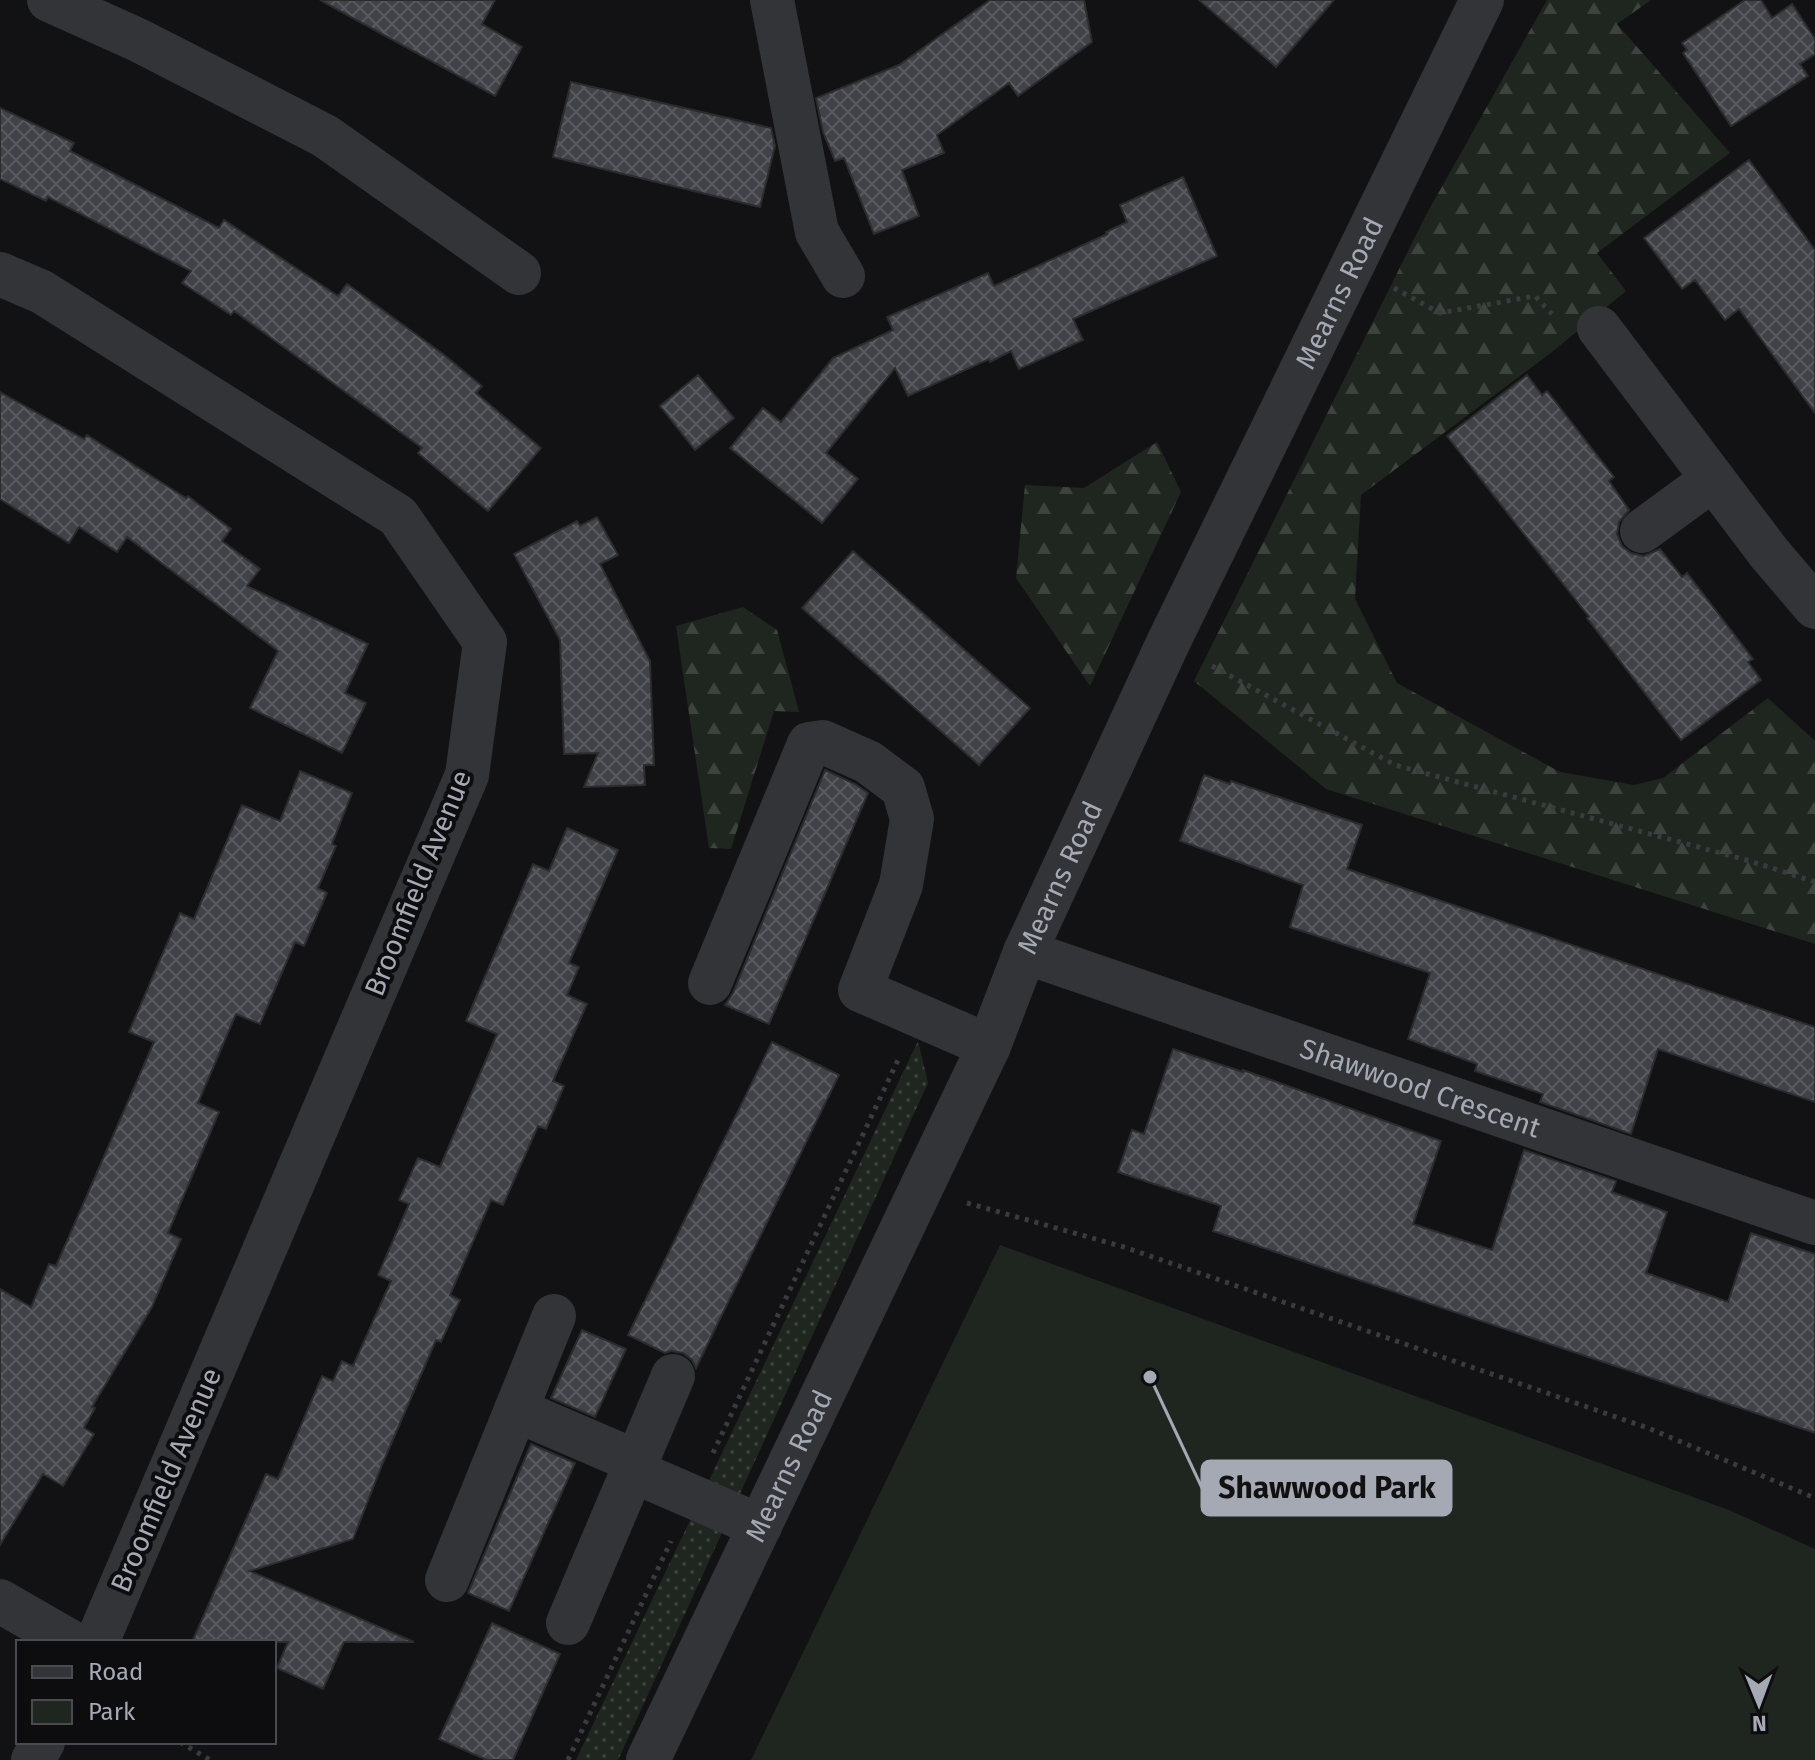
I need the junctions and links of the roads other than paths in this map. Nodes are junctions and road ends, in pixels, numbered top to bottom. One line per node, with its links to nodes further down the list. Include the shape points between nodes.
1 (49, 0): 4 (street, via 325,136)
2 (772, 0): 6 (street, via 817,232)
3 (1482, 0): 11 (street, Mearns Road, via 1168,643)
4 (519, 273)
5 (0, 274): 24 (street, Broomfield Avenue, via 42,292 398,516 485,642 467,775)
6 (843, 276)
7 (1599, 328): 8 (street)
8 (1713, 479): 9 (street); 10 (street)
9 (1642, 531)
10 (1815, 607)
11 (1025, 952): 13 (street, Mearns Road); 14 (street, Shawwood Crescent)
12 (710, 983): 13 (street, via 809,744 823,742 868,762 903,788 912,819 901,885 860,990)
13 (989, 1046): 19 (street, Mearns Road)
14 (1815, 1223)
15 (554, 1316): 17 (street)
16 (673, 1376): 18 (street)
17 (516, 1410): 18 (street); 20 (street)
18 (635, 1466): 19 (street); 22 (street)
19 (760, 1526): 25 (street, Mearns Road)
20 (447, 1580)
21 (0, 1601): 23 (street)
22 (568, 1623)
23 (68, 1640)
24 (98, 1640)
25 (648, 1760)

